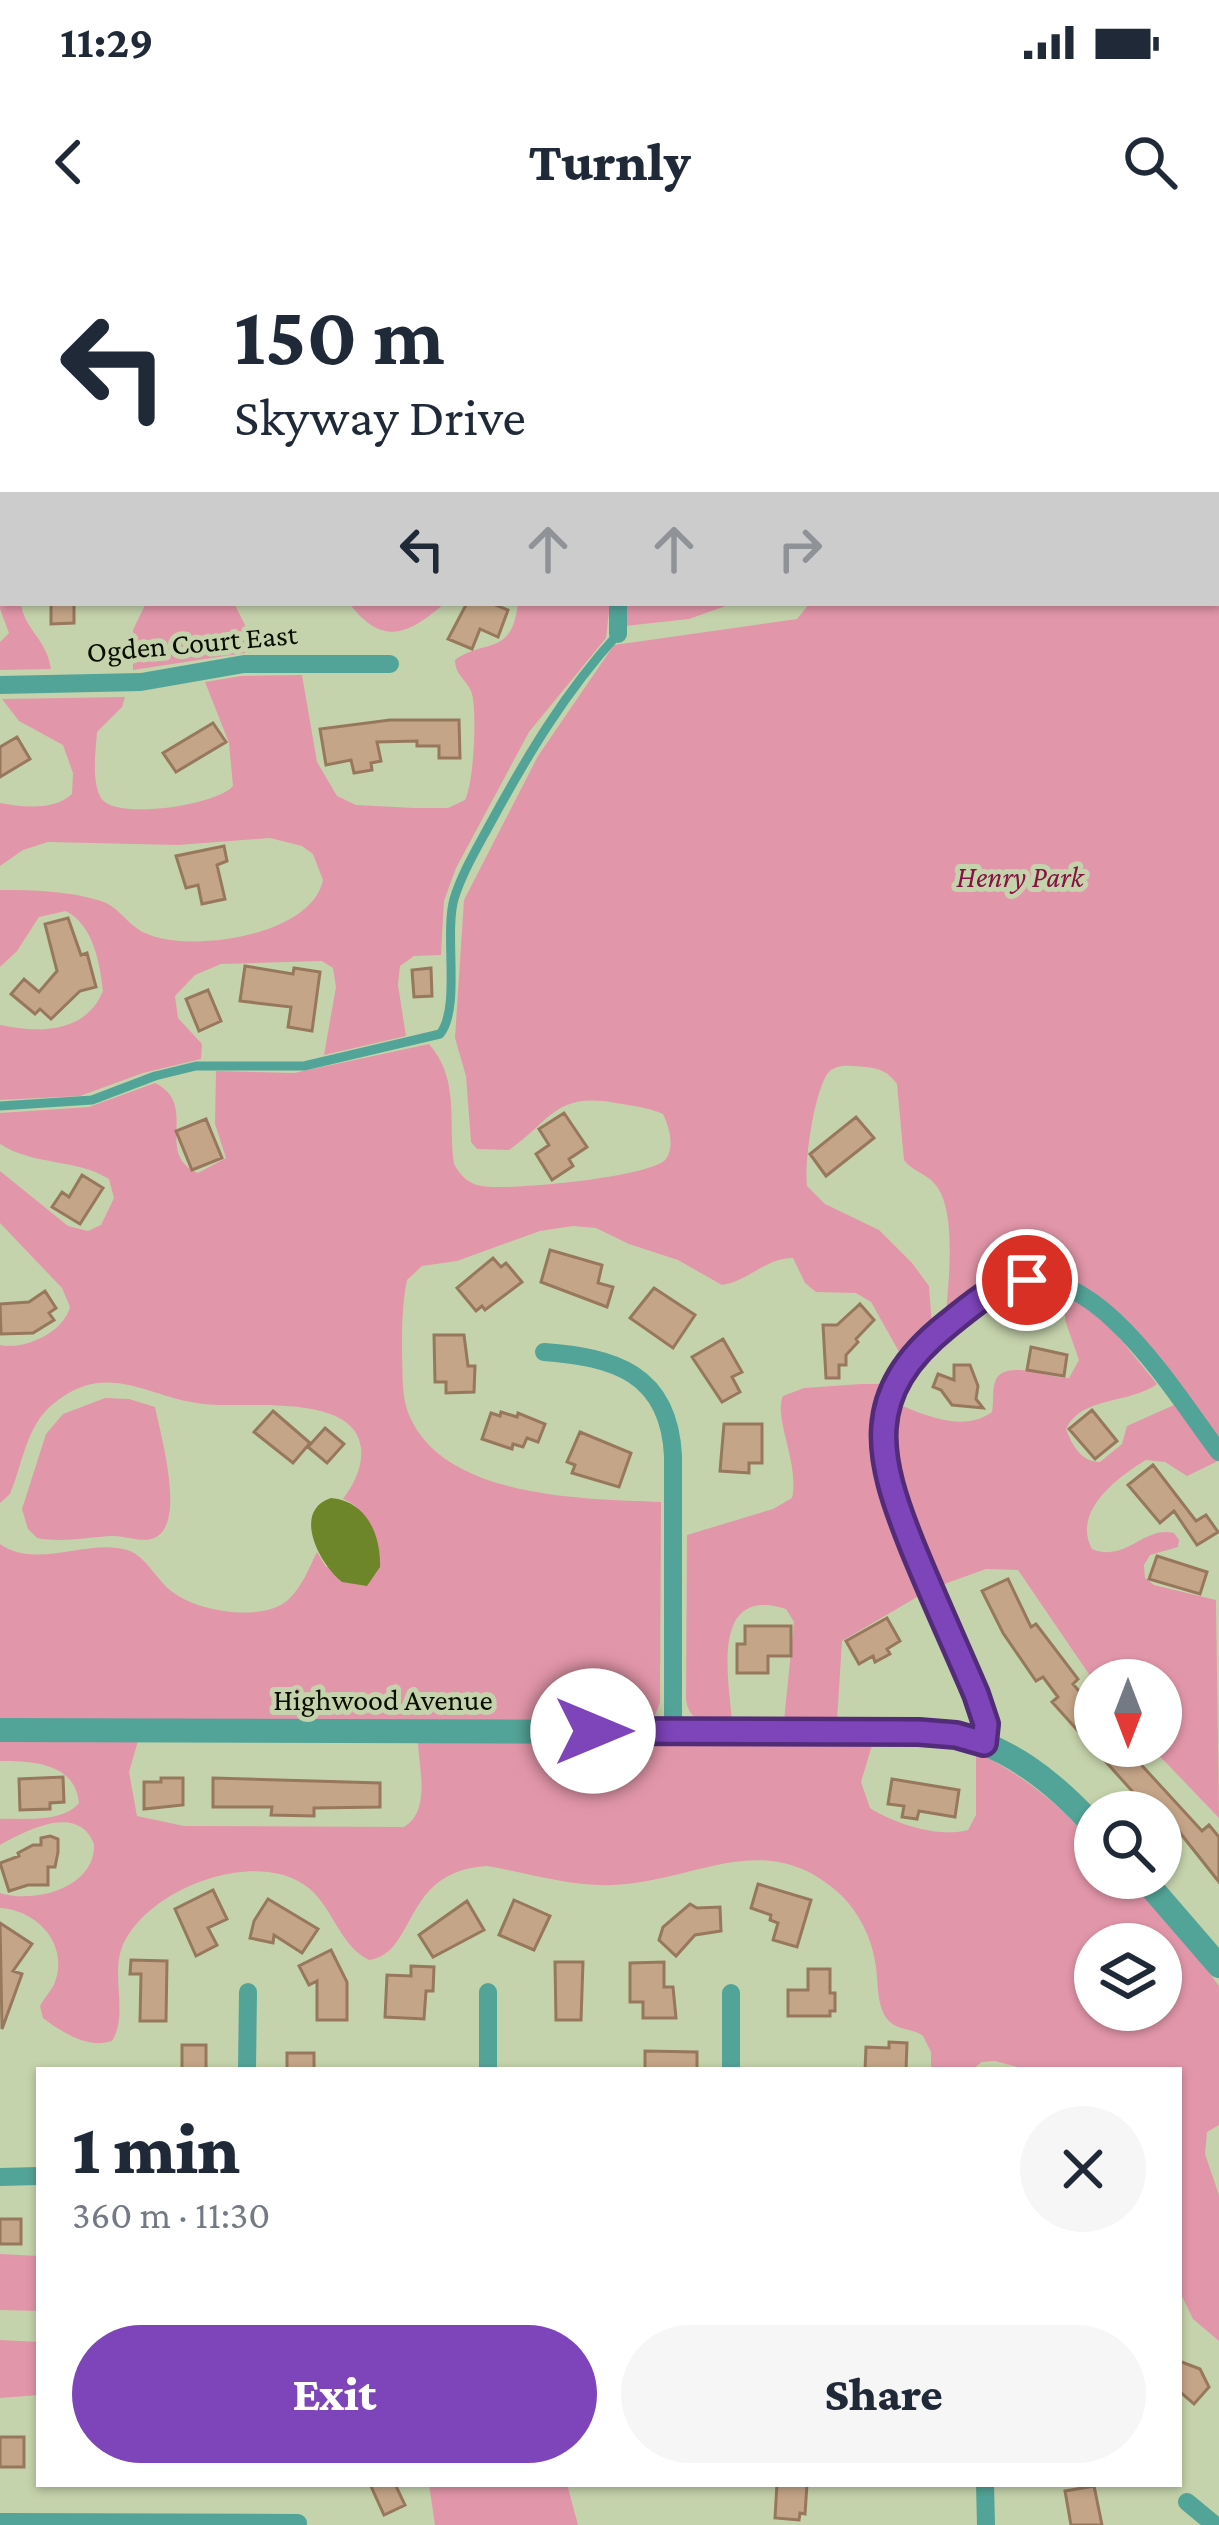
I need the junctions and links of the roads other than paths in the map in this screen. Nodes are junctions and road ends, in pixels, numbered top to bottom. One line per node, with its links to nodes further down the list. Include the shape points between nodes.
1 (618, 606): 2 (street)
2 (618, 634): 5 (lane, via 536,740 462,880 440,1034 304,1066 196,1066 92,1100)
3 (390, 664): 4 (street, Ogden Court East, via 244,664 141,682)
4 (0, 685)
5 (0, 1106)
6 (544, 1352): 9 (street, via 624,1367 646,1384 668,1420)
7 (1219, 1452): 10 (street, via 1117,1323 1057,1282 1002,1286 907,1363 886,1410 886,1474 976,1694)
8 (0, 1730): 9 (street, Highwood Avenue)
9 (673, 1731): 10 (street, Highwood Avenue, via 919,1732)
10 (984, 1743): 11 (street, Highwood Avenue)
11 (1074, 1806)
12 (1161, 1899): 13 (street)
13 (1219, 1966)
14 (248, 1992): 17 (street)
15 (488, 1992): 18 (street)
16 (731, 1993): 19 (street)
17 (247, 2067)
18 (488, 2067)
19 (731, 2067)
20 (36, 2176): 21 (street)
21 (0, 2177)
22 (985, 2487): 26 (street)
23 (1187, 2502): 27 (street)
24 (0, 2522): 25 (street)
25 (298, 2523)
26 (986, 2525)
27 (1215, 2525)

